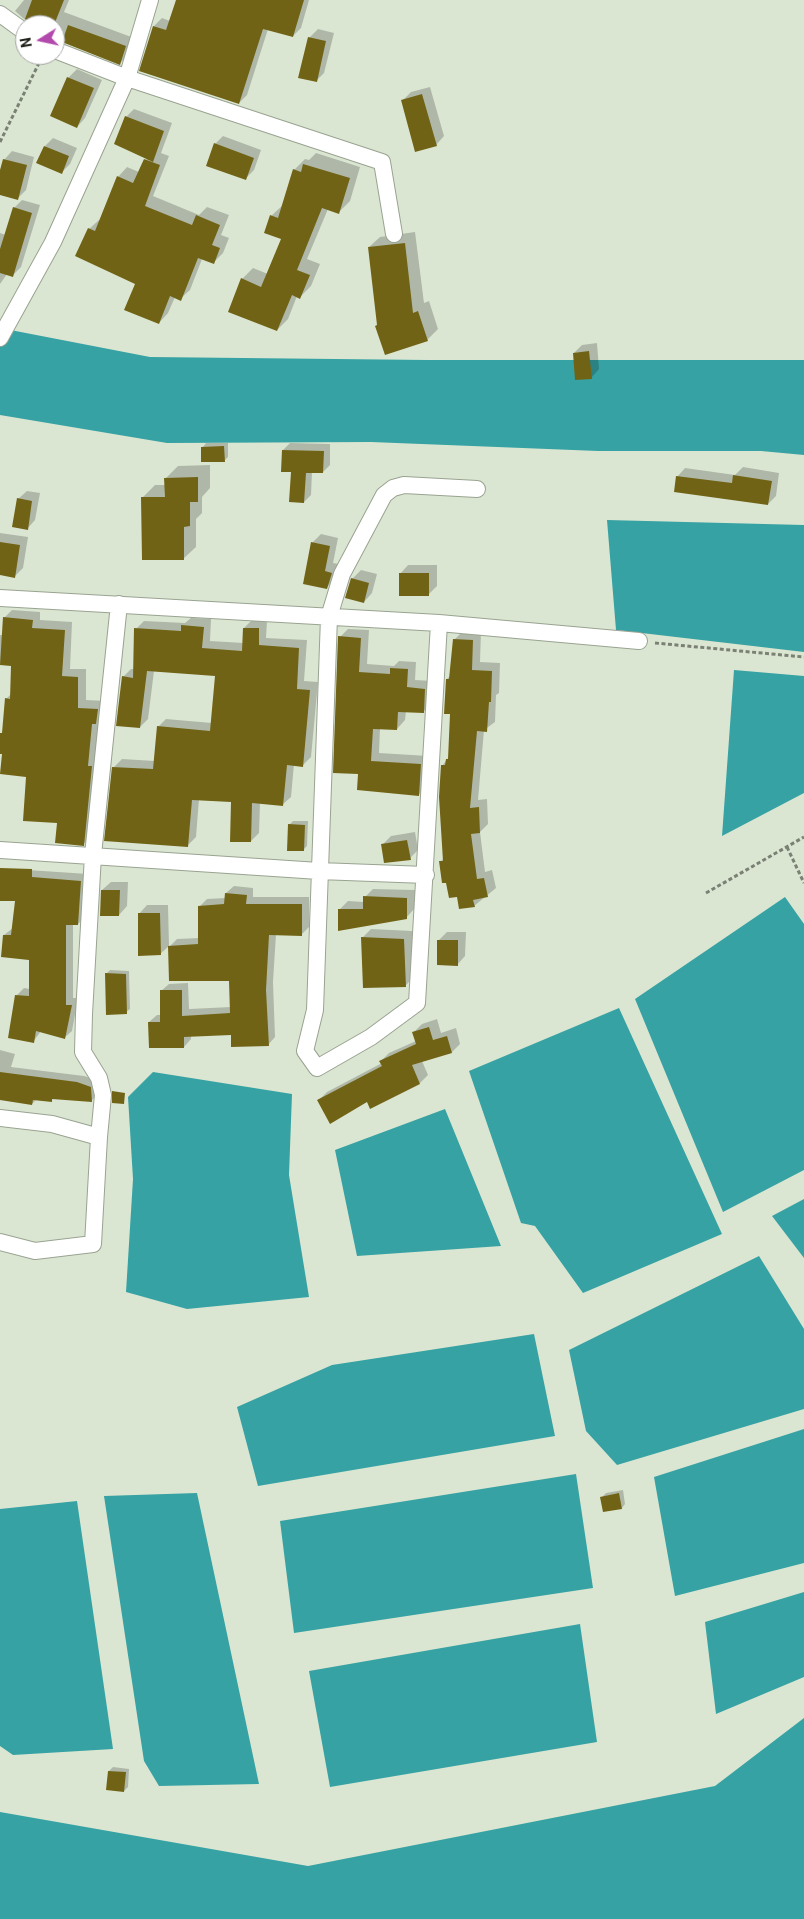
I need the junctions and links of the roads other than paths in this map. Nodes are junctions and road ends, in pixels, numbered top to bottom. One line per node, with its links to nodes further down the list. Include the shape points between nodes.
1 (150, 0): 5 (street)
2 (0, 14): 3 (street)
3 (15, 25)
4 (65, 54): 5 (street)
5 (127, 78): 6 (street, via 382,162); 7 (street, via 53,242)
6 (394, 234)
7 (0, 338)
8 (477, 489): 11 (street, via 404,485 384,495 342,574)
9 (0, 598): 10 (street)
10 (119, 604): 11 (street); 15 (street)
11 (329, 617): 12 (street); 16 (street)
12 (439, 623): 13 (street); 17 (street)
13 (639, 641)
14 (0, 850): 15 (street)
15 (93, 855): 16 (street); 19 (street, via 83,1052 99,1078 103,1095)
16 (319, 871): 17 (street); 17 (street, via 315,1010 305,1051 317,1068 370,1037 417,1003)
17 (426, 875)
18 (0, 1118): 19 (street, via 52,1124)
19 (99, 1137): 20 (street, via 93,1244 35,1251)
20 (0, 1242)

